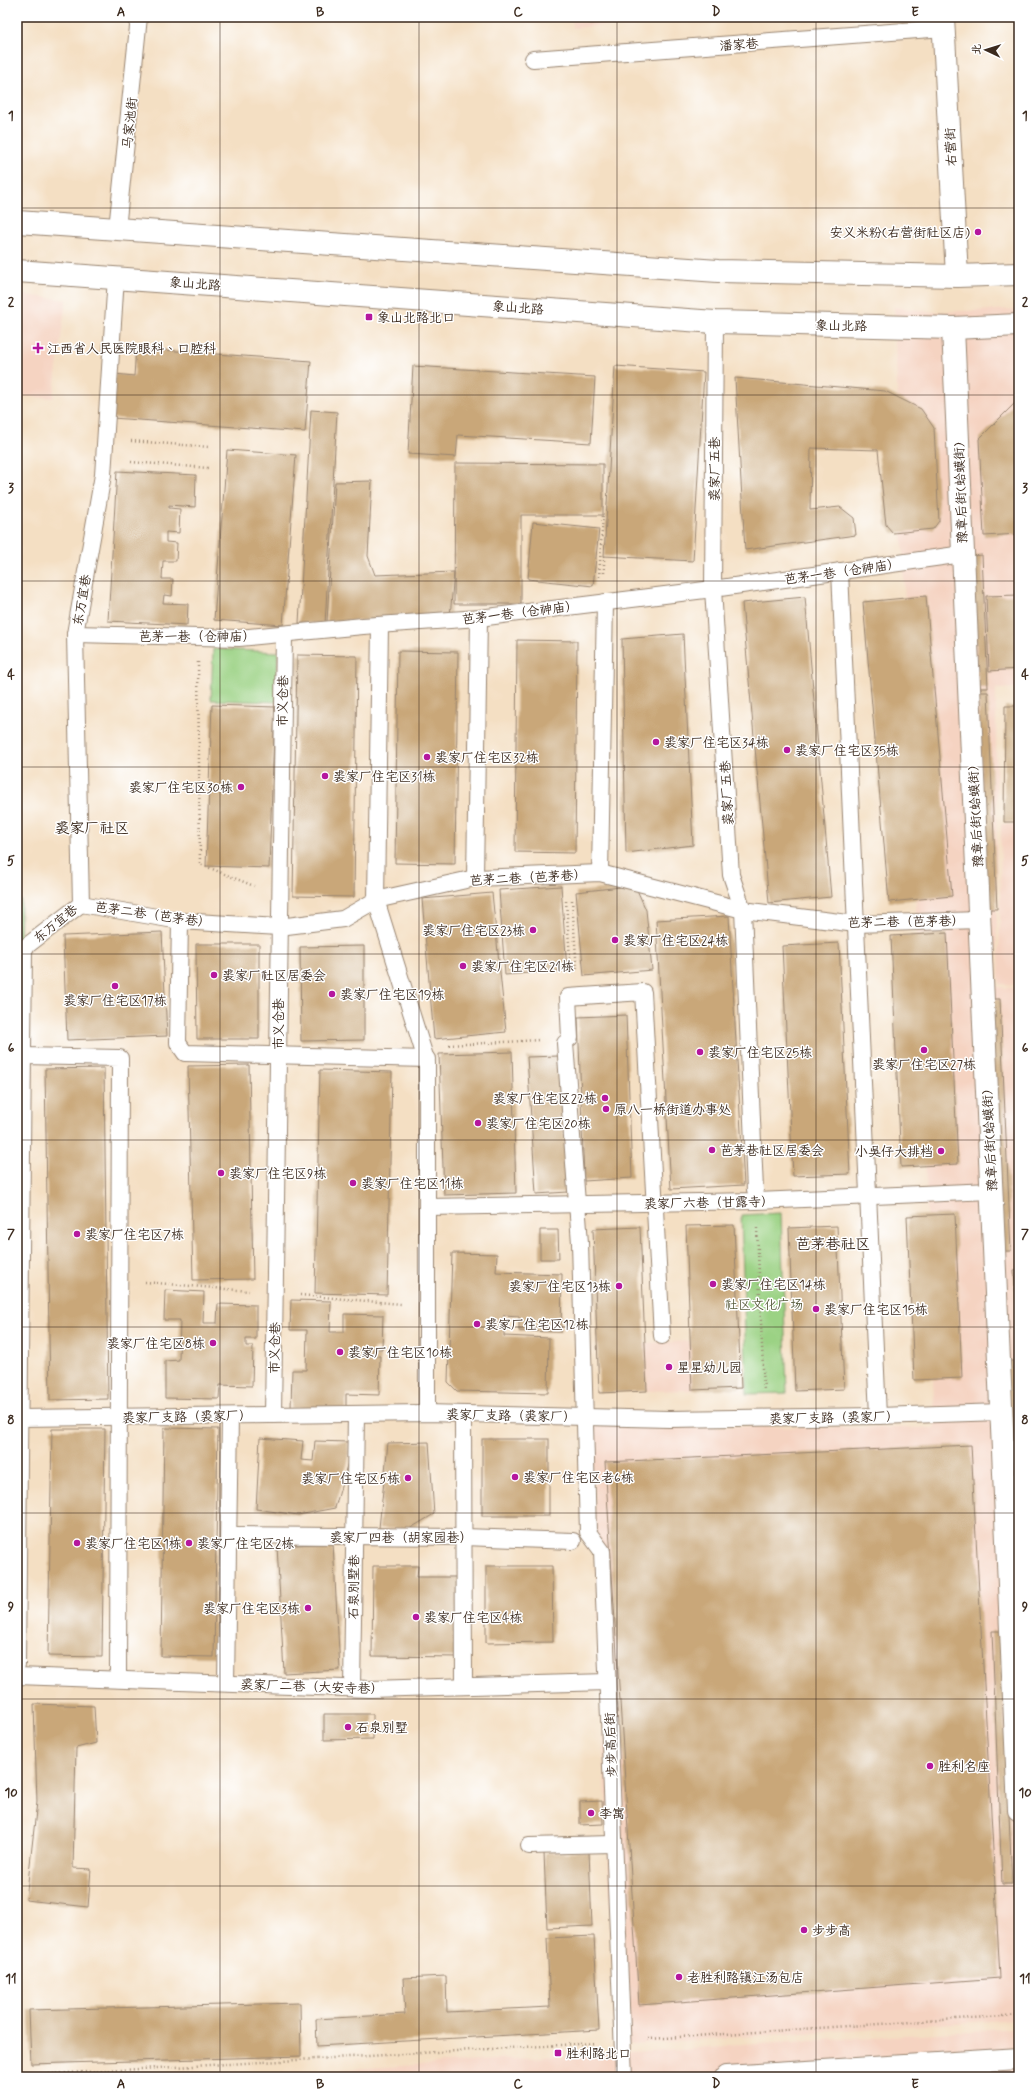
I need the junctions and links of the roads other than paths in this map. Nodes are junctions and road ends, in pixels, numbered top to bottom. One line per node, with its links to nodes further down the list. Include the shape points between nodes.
1 (139, 17): 5 (lane, 马家池街)
2 (943, 23): 3 (lane, 潘家巷); 8 (street, 右营街)
3 (533, 59)
4 (17, 222): 5 (street)
5 (117, 229): 8 (street, via 718,271)
6 (17, 271): 9 (street, 象山北路)
7 (1019, 274): 8 (street)
8 (957, 276)
9 (116, 277): 10 (street, 象山北路); 19 (lane, 东万宜巷, via 104,460)
10 (715, 322): 12 (street, 象山北路); 15 (lane, 裘家厂五巷)
11 (1019, 325): 12 (street, 象山北路)
12 (953, 328): 13 (street, 豫章后街(蛤蟆街))
13 (963, 554): 14 (lane, 芭茅一巷（仓神庙）); 26 (street, 豫章后街(蛤蟆街))
14 (840, 571): 15 (lane, 芭茅一巷（仓神庙）); 28 (lane)
15 (713, 589): 16 (lane, 芭茅一巷（仓神庙）); 25 (lane, 裘家厂五巷, via 731,875)
16 (601, 603): 17 (lane, 芭茅一巷（仓神庙）); 21 (lane)
17 (479, 618): 18 (lane, 芭茅一巷（仓神庙）); 22 (lane)
18 (380, 625): 20 (lane, 芭茅一巷（仓神庙）); 23 (lane)
19 (75, 634): 20 (lane, 芭茅一巷（仓神庙）, via 239,638); 24 (lane, 东万宜巷)
20 (284, 634): 29 (lane, 市义仓巷)
21 (600, 873): 22 (lane, 芭茅二巷（芭茅巷）); 25 (lane, 芭茅二巷（芭茅巷）)
22 (475, 878): 23 (lane, 芭茅二巷（芭茅巷）)
23 (376, 900): 29 (lane, 芭茅二巷（芭茅巷）, via 343,919); 30 (lane)
24 (80, 904): 27 (lane, 芭茅二巷（芭茅巷）); 31 (lane, 东万宜巷, via 24,948)
25 (743, 910): 28 (lane, 芭茅二巷（芭茅巷）); 33 (lane, 裘家厂五巷)
26 (979, 920): 28 (lane, 芭茅二巷（芭茅巷）); 34 (street, 豫章后街(蛤蟆街))
27 (180, 921): 29 (lane, 芭茅二巷（芭茅巷）); 32 (lane, via 178,1043 185,1053)
28 (856, 924): 35 (lane)
29 (279, 927): 32 (lane, 市义仓巷)
30 (424, 1053): 32 (lane); 38 (lane)
31 (23, 1056): 47 (lane, via 120,1058); 49 (lane, 东万宜巷)
32 (278, 1056): 44 (lane, 市义仓巷)
33 (755, 1190)
34 (991, 1191): 35 (lane, 裘家厂六巷（甘露寺）); 40 (street, 豫章后街(蛤蟆街))
35 (868, 1197): 36 (lane, 裘家厂六巷（甘露寺）); 46 (lane)
36 (655, 1203): 37 (lane, 裘家厂六巷（甘露寺）); 37 (lane, 步步高后街, via 643,992 568,997 568,1040); 39 (lane)
37 (578, 1204): 38 (lane, 裘家厂六巷（甘露寺）); 48 (lane, 步步高后街)
38 (427, 1207): 41 (lane)
39 (662, 1336)
40 (1001, 1412): 46 (lane, 裘家厂支路（裘家厂）); 61 (street, 豫章后街(蛤蟆街))
41 (427, 1413): 42 (lane, 裘家厂支路（裘家厂）); 43 (lane, 裘家厂支路（裘家厂）)
42 (356, 1414): 44 (lane, 裘家厂支路（裘家厂）); 51 (lane, 石泉别墅巷)
43 (463, 1414): 48 (lane, 裘家厂支路（裘家厂）); 52 (lane)
44 (273, 1415): 45 (lane, 裘家厂支路（裘家厂）)
45 (230, 1416): 47 (lane, 裘家厂支路（裘家厂）); 50 (lane)
46 (878, 1416): 48 (lane, 裘家厂支路（裘家厂）)
47 (119, 1417): 49 (lane, 裘家厂支路（裘家厂）); 56 (lane)
48 (586, 1417): 57 (lane, 步步高后街, via 588,1532 602,1551)
49 (20, 1418): 54 (lane, 东万宜巷)
50 (229, 1536): 51 (lane, 裘家厂四巷（胡家园巷）); 58 (lane)
51 (354, 1536): 52 (lane, 裘家厂四巷（胡家园巷）); 60 (lane, 石泉别墅巷)
52 (464, 1537): 53 (lane, 裘家厂四巷（胡家园巷）); 59 (lane)
53 (572, 1541)
54 (17, 1665)
55 (17, 1676): 56 (lane, 裘家厂二巷（大安寺巷）)
56 (118, 1679): 58 (lane, 裘家厂二巷（大安寺巷）)
57 (607, 1682): 59 (lane, 裘家厂二巷（大安寺巷）); 62 (lane, 步步高后街)
58 (226, 1683): 60 (lane, 裘家厂二巷（大安寺巷）)
59 (464, 1685): 60 (lane, 裘家厂二巷（大安寺巷）)
60 (352, 1688)
61 (1019, 1810)
62 (614, 1844): 63 (lane); 65 (lane, 步步高后街)
63 (529, 1846)
64 (1019, 2059): 66 (street)
65 (624, 2077)
66 (726, 2077)

